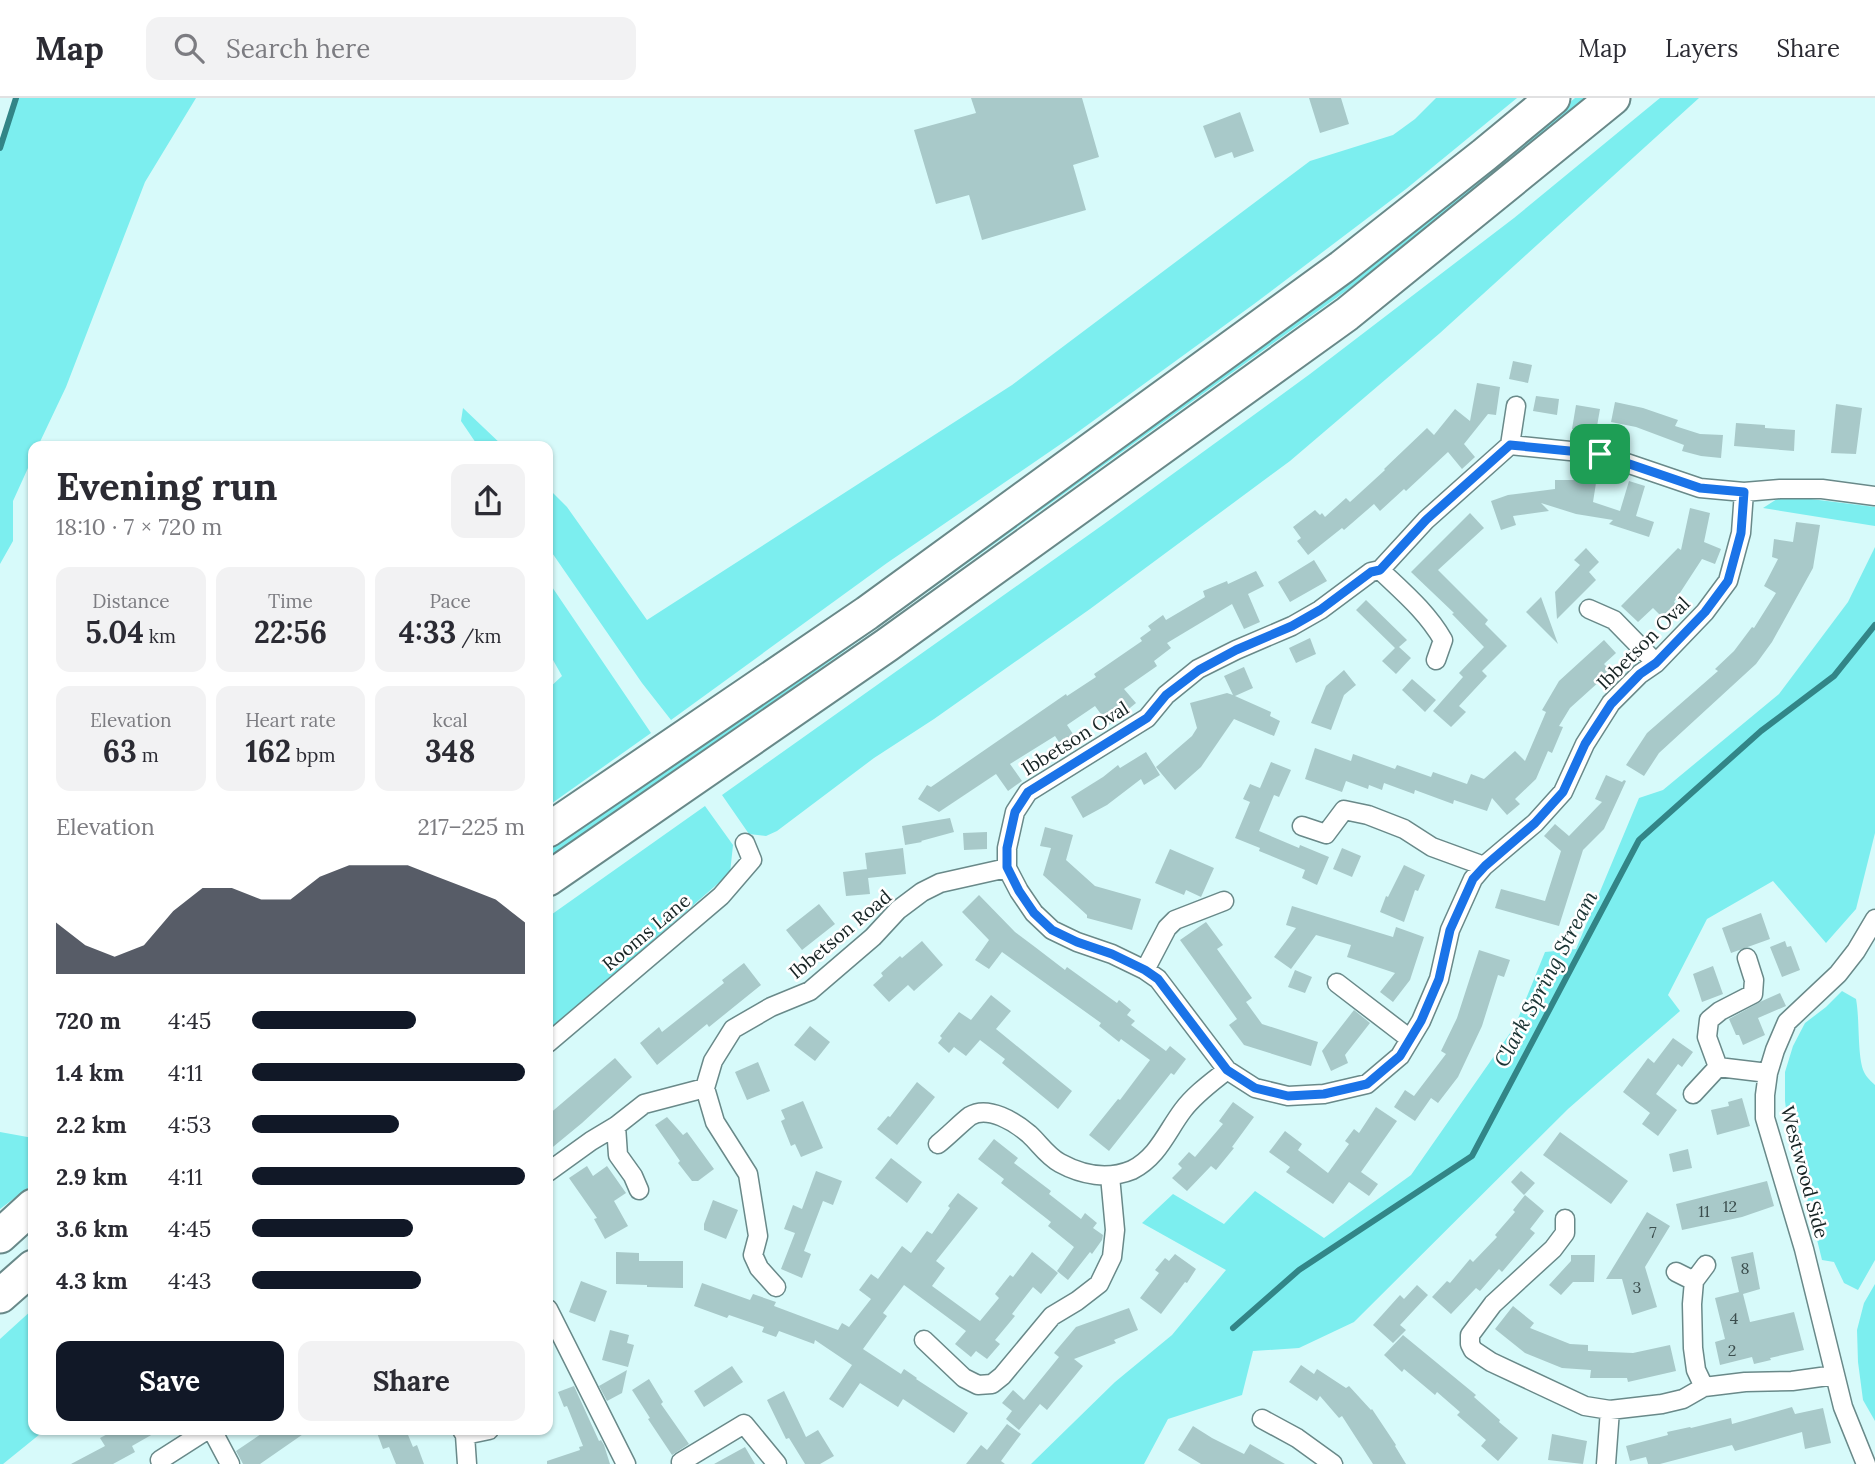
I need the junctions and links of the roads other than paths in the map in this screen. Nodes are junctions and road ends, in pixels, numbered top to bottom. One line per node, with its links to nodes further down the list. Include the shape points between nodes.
1 (1553, 98): 12 (highway, via 1342,267 867,613)
2 (1613, 98): 16 (highway, via 1347,314 887,645)
3 (1516, 406): 4 (street)
4 (1510, 445): 5 (street, via 1600,454 1700,488); 7 (street, Ibbetson Oval, via 1426,520)
5 (1744, 492): 6 (street, via 1822,489); 10 (street, Ibbetson Oval, via 1741,533 1728,581)
6 (1875, 496)
7 (1380, 570): 9 (street, via 1418,606 1444,640); 15 (street, Ibbetson Oval, via 1292,626 1199,670 1166,695 1147,718 1028,792 1015,812)
8 (1589, 609): 10 (street, via 1614,620)
9 (1436, 660)
10 (1656, 663): 14 (street, Ibbetson Oval, via 1611,704 1585,744 1563,792)
11 (1302, 825): 14 (street, via 1326,834 1344,810 1404,829 1432,848)
12 (553, 827)
13 (745, 843): 22 (street, Rooms Lane, via 752,860 721,896)
14 (1485, 866): 23 (street, Ibbetson Oval, via 1473,879 1450,930 1439,979)
15 (1007, 867): 20 (street, Ibbetson Oval, via 1034,913 1052,930); 27 (street, Ibbetson Road, via 940,883 922,892 810,991 733,1029 713,1061)
16 (553, 876)
17 (1224, 901): 20 (street, via 1175,919)
18 (1875, 919): 26 (street, Westwood Side, via 1838,974 1787,1022)
19 (1747, 958): 24 (street, via 1753,994 1709,1020 1707,1037)
20 (1145, 970): 25 (street, Ibbetson Oval, via 1158,979)
21 (1337, 984): 23 (street)
22 (553, 1039)
23 (1410, 1039): 25 (street, Ibbetson Oval, via 1400,1056 1367,1084 1324,1094 1277,1094 1255,1088)
24 (1718, 1067): 26 (street); 28 (street)
25 (1227, 1070): 32 (street, via 1183,1110 1153,1154 1133,1169)
26 (1768, 1073): 45 (street, Westwood Side, via 1765,1118)
27 (705, 1088): 29 (street, via 644,1104); 41 (street, via 715,1122 748,1174 758,1236 752,1255)
28 (1693, 1094)
29 (616, 1126): 31 (street); 33 (street, via 618,1155)
30 (938, 1144): 32 (street, via 980,1106 1028,1133 1058,1162 1084,1173)
31 (553, 1168)
32 (1110, 1176): 44 (street, via 1115,1230 1112,1257 1099,1284 1052,1315 1003,1376 992,1384 978,1385 964,1378)
33 (639, 1190)
34 (28, 1211): 36 (highway)
35 (1565, 1219): 47 (street, via 1565,1233 1493,1304 1475,1327 1469,1344 1491,1362 1545,1388 1585,1406)
36 (0, 1236)
37 (1706, 1265): 40 (street)
38 (28, 1271): 42 (highway)
39 (1676, 1272): 40 (street)
40 (1694, 1281): 46 (street, via 1693,1348)
41 (776, 1287)
42 (0, 1296)
43 (553, 1319): 56 (street)
44 (924, 1340)
45 (1835, 1375): 46 (street); 60 (street, Westwood Side)
46 (1704, 1387): 47 (street, via 1683,1399)
47 (1610, 1410): 59 (street)
48 (1262, 1419): 58 (street)
49 (199, 1435): 52 (street)
50 (215, 1435): 54 (street)
51 (463, 1435): 55 (street)
52 (160, 1460)
53 (681, 1462): 57 (street, via 744,1424)
54 (230, 1464)
55 (467, 1464)
56 (626, 1464)
57 (777, 1464)
58 (1333, 1464)
59 (1606, 1464)
60 (1866, 1464)

